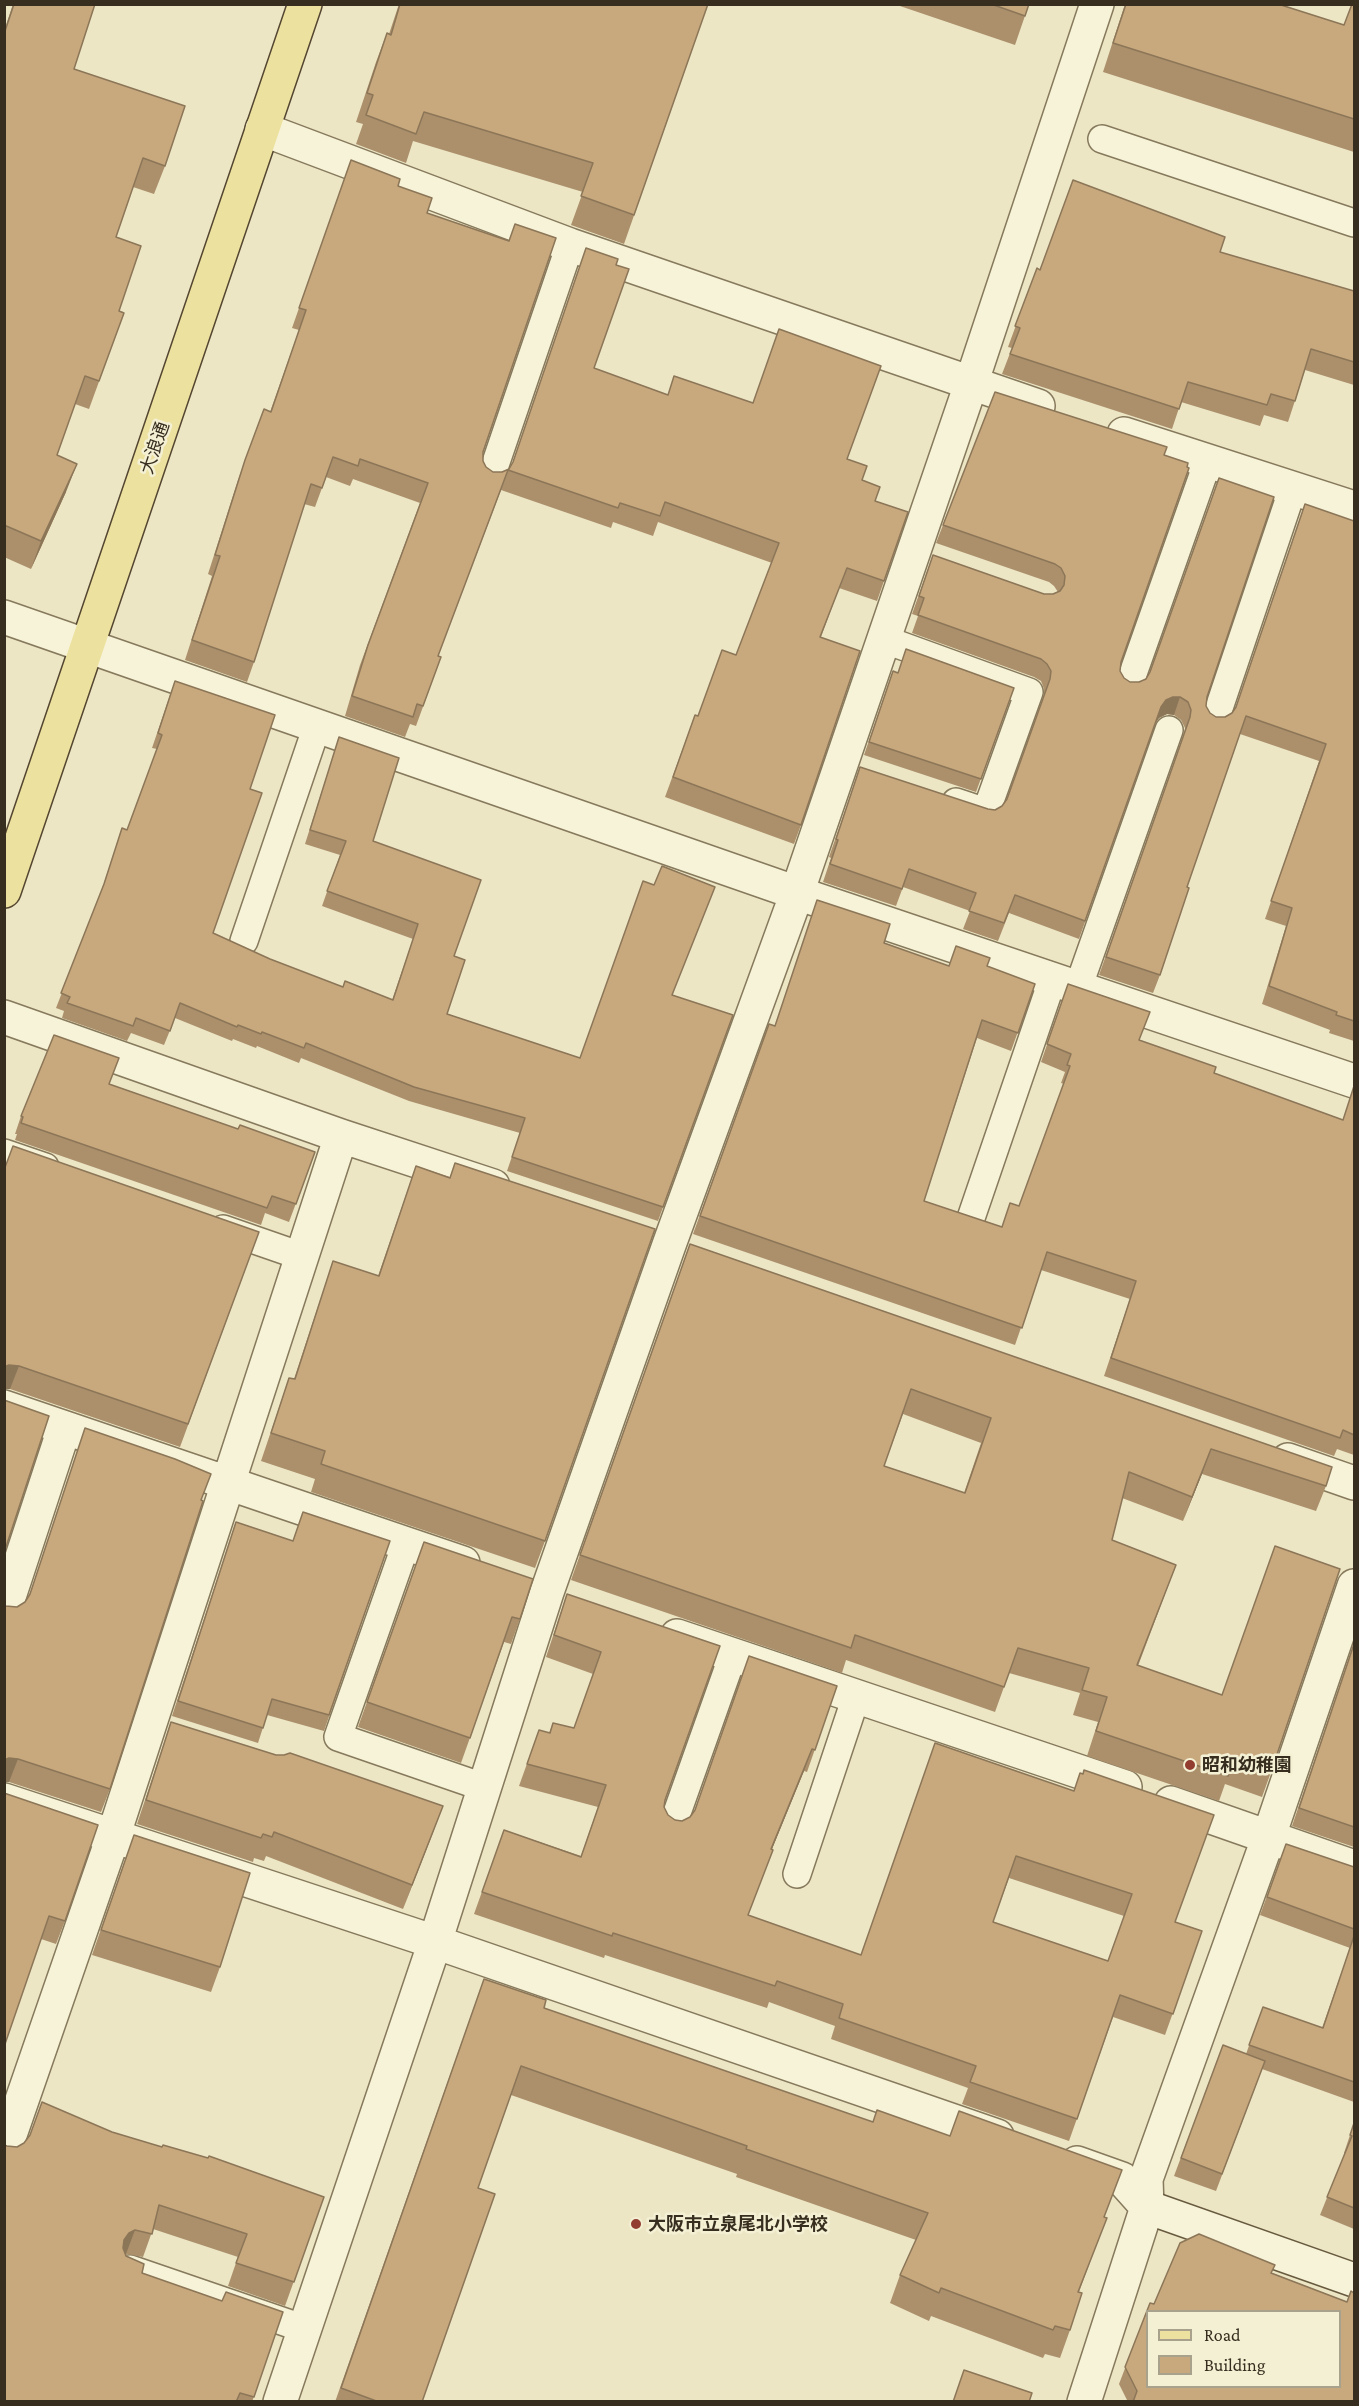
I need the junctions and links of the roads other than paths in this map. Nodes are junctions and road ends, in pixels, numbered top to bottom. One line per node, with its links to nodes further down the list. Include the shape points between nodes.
1 (305, 4): 3 (main road, 大浪通)
2 (1097, 4): 7 (street)
3 (262, 129): 6 (street); 16 (main road, 大浪通)
4 (1102, 138): 5 (lane)
5 (1354, 223)
6 (570, 245): 7 (street); 11 (lane)
7 (971, 384): 8 (street); 15 (street, via 924,556)
8 (1061, 414)
9 (1095, 424): 10 (street)
10 (1208, 461): 12 (street); 17 (lane)
11 (491, 477)
12 (1293, 488): 13 (street); 18 (lane)
13 (1354, 508)
14 (4, 617): 16 (street)
15 (883, 639): 21 (lane, via 1029,692 986,813); 23 (street, via 852,768)
16 (89, 646): 19 (street); 22 (main road, 大浪通)
17 (1129, 685)
18 (1215, 720)
19 (317, 726): 23 (street); 24 (lane)
20 (1169, 730): 25 (lane)
21 (930, 794)
22 (4, 891)
23 (797, 893): 25 (street); 42 (street)
24 (244, 941)
25 (1065, 984): 27 (street); 32 (lane)
26 (4, 1017): 28 (street)
27 (1354, 1081)
28 (341, 1136): 31 (street); 34 (street)
29 (4, 1153): 30 (lane)
30 (70, 1176)
31 (522, 1196)
32 (971, 1218)
33 (202, 1222): 34 (lane)
34 (301, 1256): 38 (street)
35 (4, 1407): 36 (street)
36 (64, 1429): 38 (street); 44 (street)
37 (1265, 1452): 39 (street)
38 (229, 1483): 40 (street); 52 (street, via 159,1729)
39 (1354, 1483)
40 (406, 1544): 42 (street); 48 (lane, via 338,1737)
41 (1354, 1586): 51 (street)
42 (547, 1592): 43 (street); 48 (street)
43 (580, 1603)
44 (4, 1612)
45 (645, 1625): 46 (street)
46 (733, 1654): 47 (street); 50 (lane)
47 (856, 1697): 51 (street); 54 (lane)
48 (483, 1787): 55 (street)
49 (4, 1800): 52 (street)
50 (672, 1827)
51 (1269, 1836): 53 (street); 59 (street, via 1146,2180)
52 (113, 1837): 55 (street); 57 (street)
53 (1354, 1866)
54 (797, 1874)
55 (435, 1942): 56 (street); 62 (street)
56 (1020, 2144)
57 (4, 2152)
58 (1054, 2155): 59 (street, via 1122,2179)
59 (1147, 2207): 61 (street); 64 (street)
60 (130, 2269): 62 (lane)
61 (1354, 2280)
62 (304, 2329): 63 (street)
63 (280, 2402)
64 (1084, 2402)

